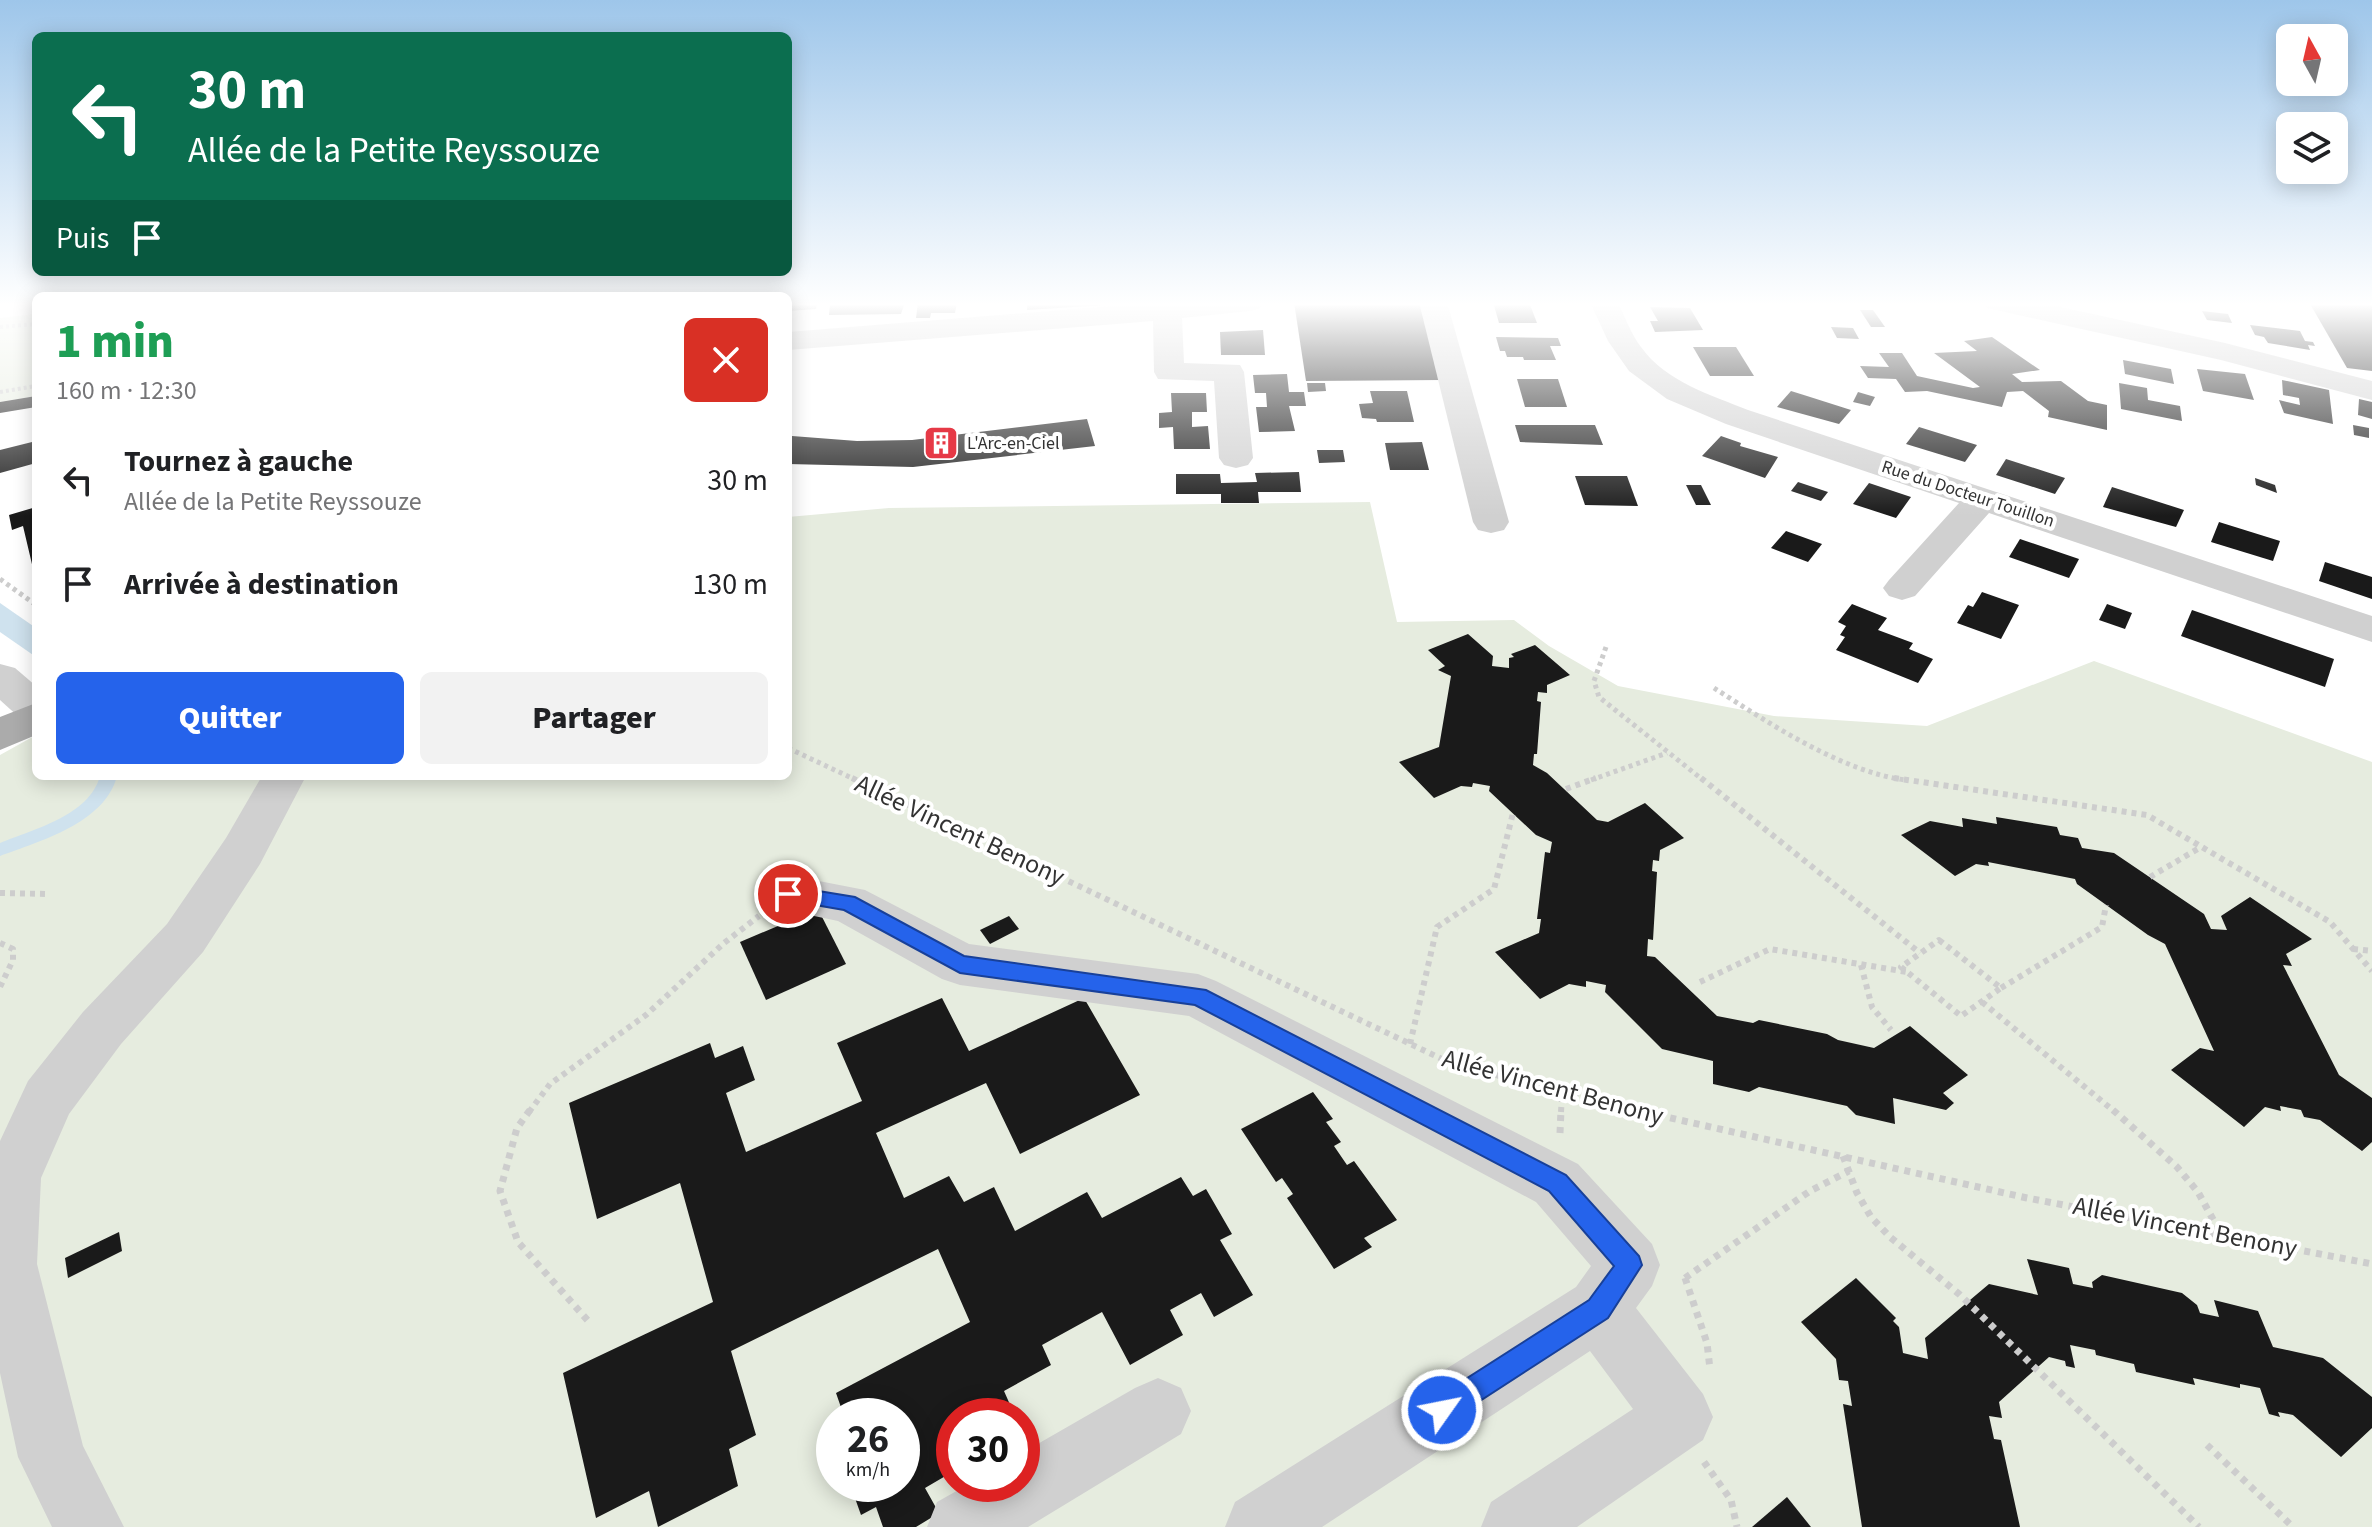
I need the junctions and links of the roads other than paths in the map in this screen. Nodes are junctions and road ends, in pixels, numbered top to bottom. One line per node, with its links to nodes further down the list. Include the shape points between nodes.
1 (1229, 373): 6 (street)
2 (1452, 373): 8 (street)
3 (1650, 373): 7 (street, Rue du Docteur Touillon, via 1688,397 1737,417)
4 (2305, 373): 5 (street)
5 (2372, 391)
6 (1236, 458)
7 (1982, 499): 9 (street); 10 (street, Rue du Docteur Touillon)
8 (1491, 522)
9 (1902, 588)
10 (2372, 629)
11 (0, 678): 12 (street)
12 (32, 706)
13 (32, 719): 14 (main road)
14 (0, 735)
15 (282, 780): 19 (street, via 243,851 185,938 102,1028 48,1098 12,1178 7,1264 52,1457)
16 (788, 894): 17 (street, via 848,903 960,964 1198,996 1557,1183)
17 (1614, 1287): 21 (street); 22 (street, via 1680,1417)
18 (1158, 1411): 20 (street)
19 (89, 1527)
20 (962, 1527)
21 (1260, 1527)
22 (1516, 1527)

